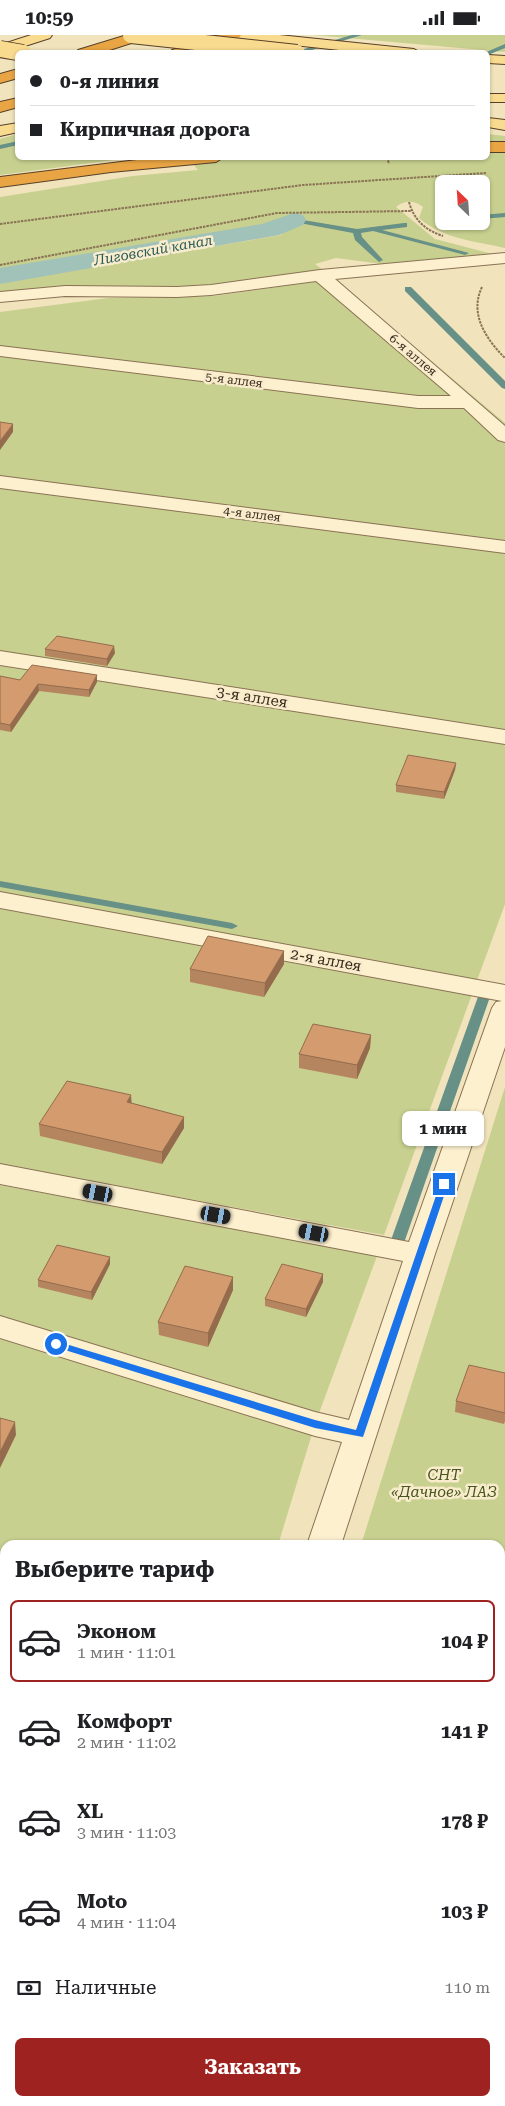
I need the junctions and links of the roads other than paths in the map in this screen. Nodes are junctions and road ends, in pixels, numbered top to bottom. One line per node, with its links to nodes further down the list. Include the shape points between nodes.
1 (45, 35): 5 (main road)
2 (131, 35): 8 (main road, bridge)
3 (142, 35): 6 (highway)
4 (236, 35): 7 (highway); 9 (main road)
5 (0, 50): 10 (main road, bridge)
6 (93, 50)
7 (187, 50)
8 (269, 50)
9 (384, 50)
10 (15, 52)
11 (490, 59): 12 (main road)
12 (505, 60)
13 (490, 70): 14 (main road)
14 (505, 71)
15 (15, 74): 16 (highway)
16 (0, 79)
17 (490, 97): 18 (main road)
18 (505, 98)
19 (15, 103): 20 (highway)
20 (0, 107)
21 (490, 123): 22 (main road)
22 (505, 125)
23 (15, 128): 24 (main road)
24 (0, 131)
25 (490, 147): 26 (highway)
26 (505, 147)
27 (186, 160): 28 (highway)
28 (0, 182)
29 (504, 258): 30 (street)
30 (322, 278): 31 (street, via 203,291 65,291); 33 (street, 6-я аллея)
31 (0, 297)
32 (0, 351): 33 (street, 5-я аллея, via 418,403)
33 (469, 402): 34 (street, 6-я аллея)
34 (505, 437)
35 (0, 482): 36 (street, 4-я аллея)
36 (505, 547)
37 (0, 658): 38 (street, 3-я аллея)
38 (505, 737)
39 (0, 900): 40 (street, 2-я аллея)
40 (505, 993)
41 (505, 1009): 43 (street)
42 (0, 1174): 43 (street)
43 (420, 1254): 45 (street)
44 (0, 1327): 45 (street, via 315,1424)
45 (359, 1434): 46 (street)
46 (326, 1540)

